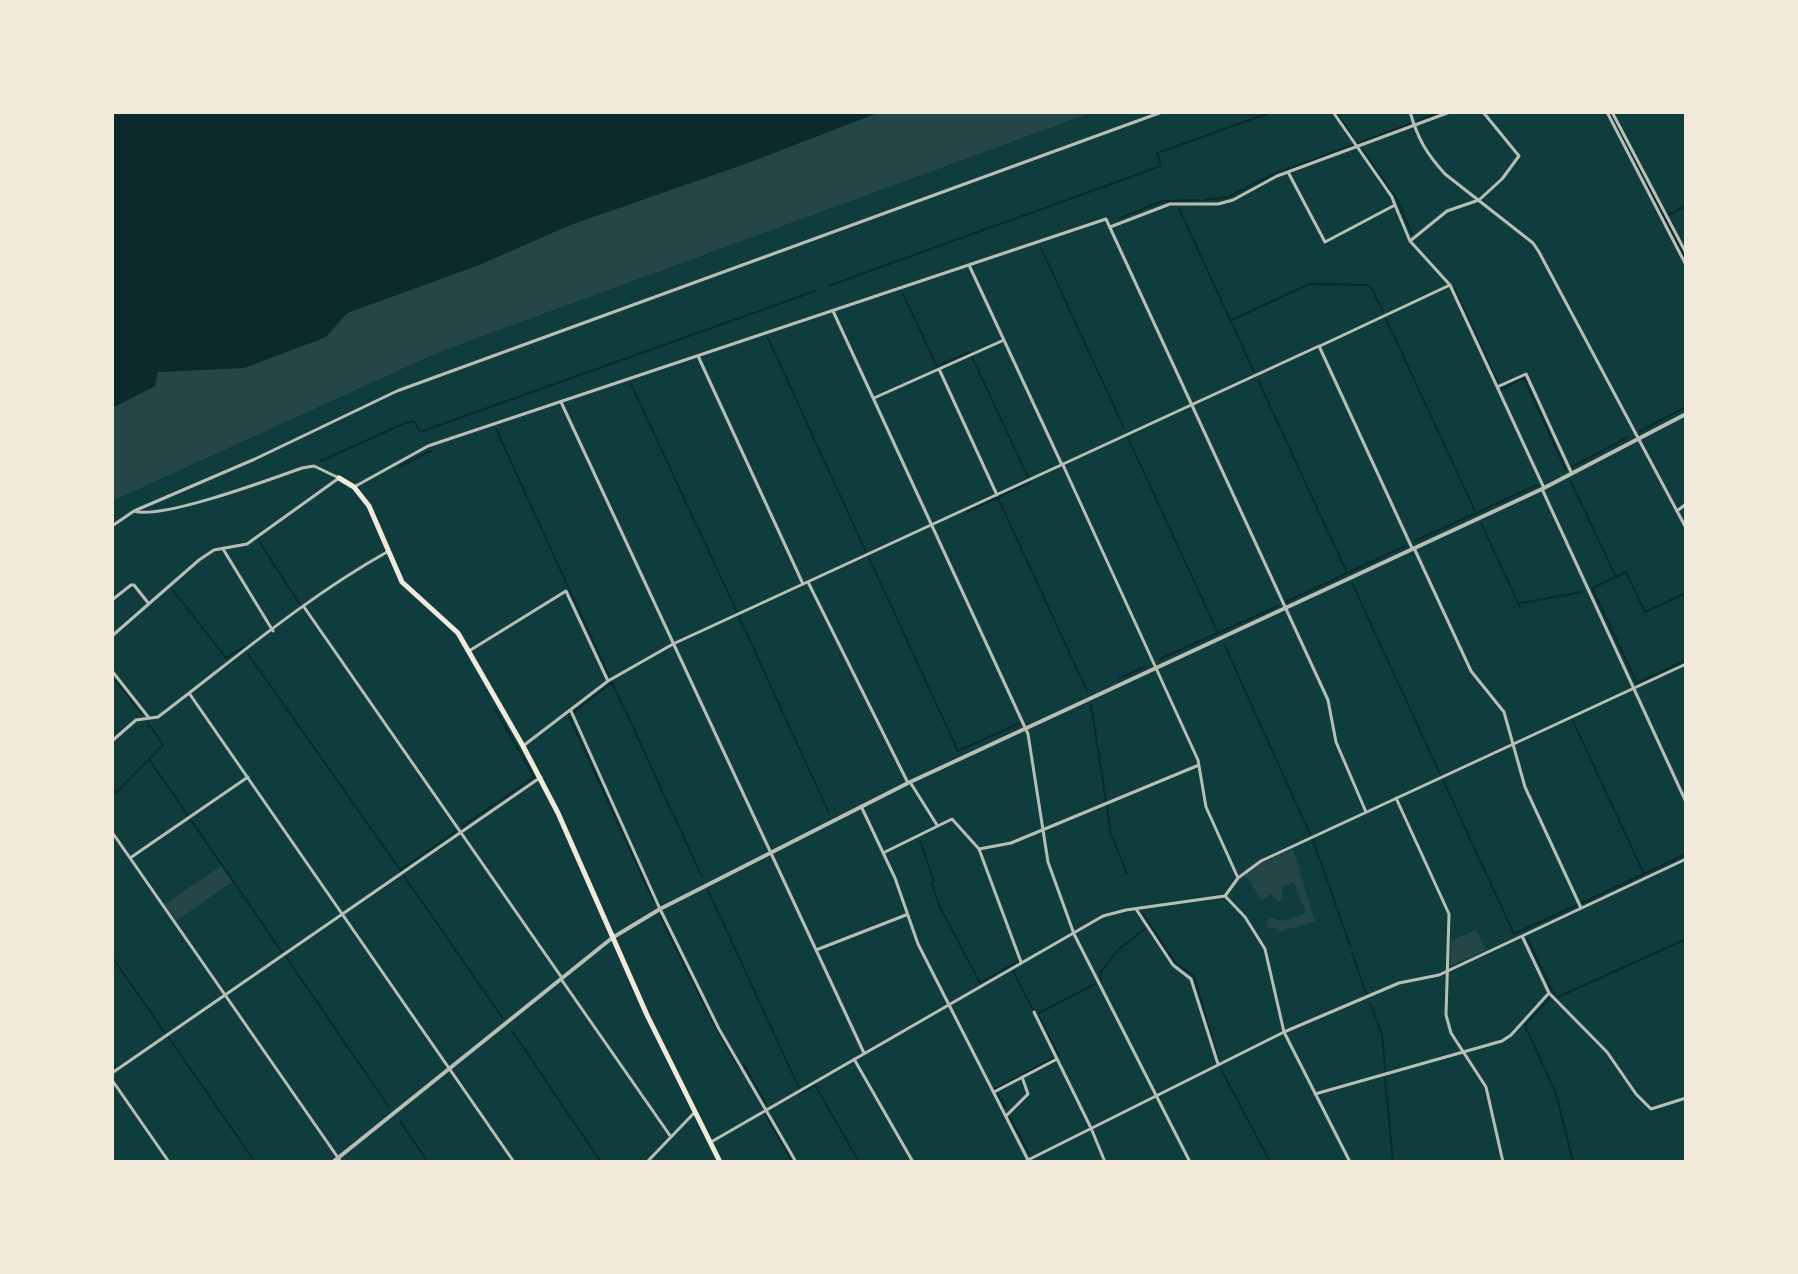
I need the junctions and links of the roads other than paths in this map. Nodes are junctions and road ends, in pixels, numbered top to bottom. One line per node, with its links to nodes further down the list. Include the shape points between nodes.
1 (1162, 112): 36 (street, via 397,391)
2 (1333, 112): 8 (street)
3 (1410, 112): 7 (street)
4 (1450, 112): 7 (street)
5 (1483, 112): 10 (street, via 1519,156)
6 (1610, 112): 14 (street); 16 (street)
7 (1414, 125): 8 (street); 10 (street, via 1433,161)
8 (1355, 145): 9 (street); 11 (street)
9 (1288, 172): 11 (street, via 1325,242); 12 (street, via 1233,200 1170,204)
10 (1479, 200): 13 (street, via 1447,211); 28 (street, via 1539,252)
11 (1395, 205): 13 (street)
12 (1110, 227): 15 (street, via 1106,219); 26 (street)
13 (1410, 241): 17 (street)
14 (1686, 253)
15 (969, 265): 18 (street); 19 (street)
16 (1686, 265)
17 (1450, 285): 20 (street); 23 (street)
18 (833, 311): 21 (street); 24 (street)
19 (1004, 340): 22 (street); 29 (street)
20 (1319, 346): 26 (street); 41 (street)
21 (698, 356): 25 (street); 44 (street)
22 (939, 369): 24 (street); 34 (street)
23 (1497, 387): 30 (street, via 1526,374); 33 (street)
24 (874, 398): 38 (street)
25 (561, 402): 32 (street, via 428,446); 51 (street)
26 (1191, 405): 29 (street); 48 (street)
27 (1686, 414): 28 (street)
28 (1638, 439): 30 (street); 37 (street)
29 (1062, 465): 34 (street); 54 (street)
30 (1572, 474): 33 (street)
31 (339, 478): 32 (main road); 36 (street, via 314,466 226,494); 42 (street, via 247,544)
32 (354, 487): 43 (main road, via 369,506)
33 (1543, 488): 41 (street); 57 (street)
34 (997, 495): 38 (street)
35 (1686, 504): 37 (street)
36 (134, 511): 39 (street)
37 (1677, 511): 40 (street)
38 (932, 524): 44 (street); 61 (street)
39 (112, 526)
40 (1686, 528)
41 (1413, 547): 48 (street); 63 (street, via 1471,671 1504,712)
42 (223, 549): 46 (street, via 199,560); 49 (street)
43 (389, 551): 47 (street); 52 (main road, via 402,582 458,633)
44 (806, 583): 51 (street); 68 (street)
45 (112, 600): 46 (street, via 133,585)
46 (149, 604): 50 (street)
47 (304, 607): 49 (street); 76 (street)
48 (1285, 608): 54 (street); 72 (street, via 1328,700 1336,742)
49 (273, 631): 58 (street)
50 (112, 636)
51 (673, 644): 56 (street); 78 (street)
52 (469, 651): 56 (street, via 566,591); 64 (main road)
53 (1686, 664): 57 (street)
54 (1157, 668): 61 (street); 65 (street)
55 (112, 671): 60 (street)
56 (608, 681): 59 (street)
57 (1634, 689): 63 (street); 70 (street)
58 (189, 693): 60 (street); 66 (street)
59 (571, 710): 64 (street); 85 (street)
60 (149, 718): 62 (street, via 136,720)
61 (1026, 728): 68 (street); 74 (street)
62 (112, 741)
63 (1514, 743): 69 (street); 84 (street, via 1525,787)
64 (523, 746): 67 (main road)
65 (1199, 765): 74 (street); 82 (street, via 1206,807)
66 (248, 777): 80 (street); 87 (street)
67 (541, 777): 76 (street); 91 (main road)
68 (909, 782): 71 (street); 73 (street)
69 (1396, 798): 72 (street); 94 (street, via 1447,907)
70 (1686, 802)
71 (861, 806): 78 (street); 79 (street)
72 (1366, 812): 82 (street, via 1261,861)
73 (937, 825): 77 (street, via 955,820); 79 (street)
74 (1043, 830): 77 (street); 89 (street, via 1048,862)
75 (112, 832): 80 (street)
76 (460, 832): 87 (street); 95 (street)
77 (979, 849): 93 (street)
78 (769, 852): 85 (street); 92 (street)
79 (883, 853): 88 (street)
80 (130, 858): 97 (street)
81 (1686, 859): 84 (street)
82 (1238, 878): 83 (street)
83 (1225, 896): 86 (street); 100 (street, via 1265,949)
84 (1581, 908): 90 (street)
85 (660, 909): 91 (street); 114 (street, via 719,1029)
86 (1136, 909): 89 (street, via 1103,916); 105 (street, via 1173,965 1191,979)
87 (343, 913): 97 (street); 106 (street)
88 (906, 915): 92 (street); 98 (street)
89 (1074, 934): 93 (street); 112 (street)
90 (1522, 936): 94 (street); 96 (street)
91 (612, 938): 95 (street); 115 (main road)
92 (815, 951): 102 (street)
93 (1022, 963): 98 (street)
94 (1448, 971): 100 (street, via 1399,983); 101 (street, via 1446,1015)
95 (562, 979): 106 (street); 118 (street)
96 (1549, 993): 101 (street, via 1505,1039); 113 (street, via 1607,1052 1651,1109)
97 (225, 995): 107 (street); 120 (street)
98 (949, 1005): 102 (street); 110 (street)
99 (1034, 1012): 104 (street)
100 (1284, 1032): 105 (street); 111 (street)
101 (1465, 1052): 111 (street); 132 (street, via 1486,1087)
102 (864, 1053): 103 (street)
103 (854, 1059): 114 (street); 128 (street)
104 (1057, 1059): 108 (street); 117 (street)
105 (1218, 1065): 112 (street)
106 (450, 1069): 120 (street); 124 (street)
107 (112, 1073)
108 (1022, 1077): 110 (street); 116 (street, via 1028,1094)
109 (112, 1080): 122 (street)
110 (994, 1092): 116 (street)
111 (1315, 1094): 131 (street)
112 (1156, 1095): 117 (street); 130 (street)
113 (1686, 1098)
114 (766, 1109): 119 (street); 127 (street)
115 (695, 1112): 118 (street); 119 (main road)
116 (1006, 1116): 121 (street)
117 (1091, 1128): 121 (street); 129 (street)
118 (671, 1137): 125 (street)
119 (710, 1142): 126 (main road)
120 (340, 1160): 123 (street)
121 (1026, 1161)
122 (169, 1162)
123 (333, 1162)
124 (514, 1162)
125 (647, 1162)
126 (720, 1162)
127 (796, 1162)
128 (913, 1162)
129 (1105, 1162)
130 (1190, 1162)
131 (1350, 1162)
132 (1503, 1162)

